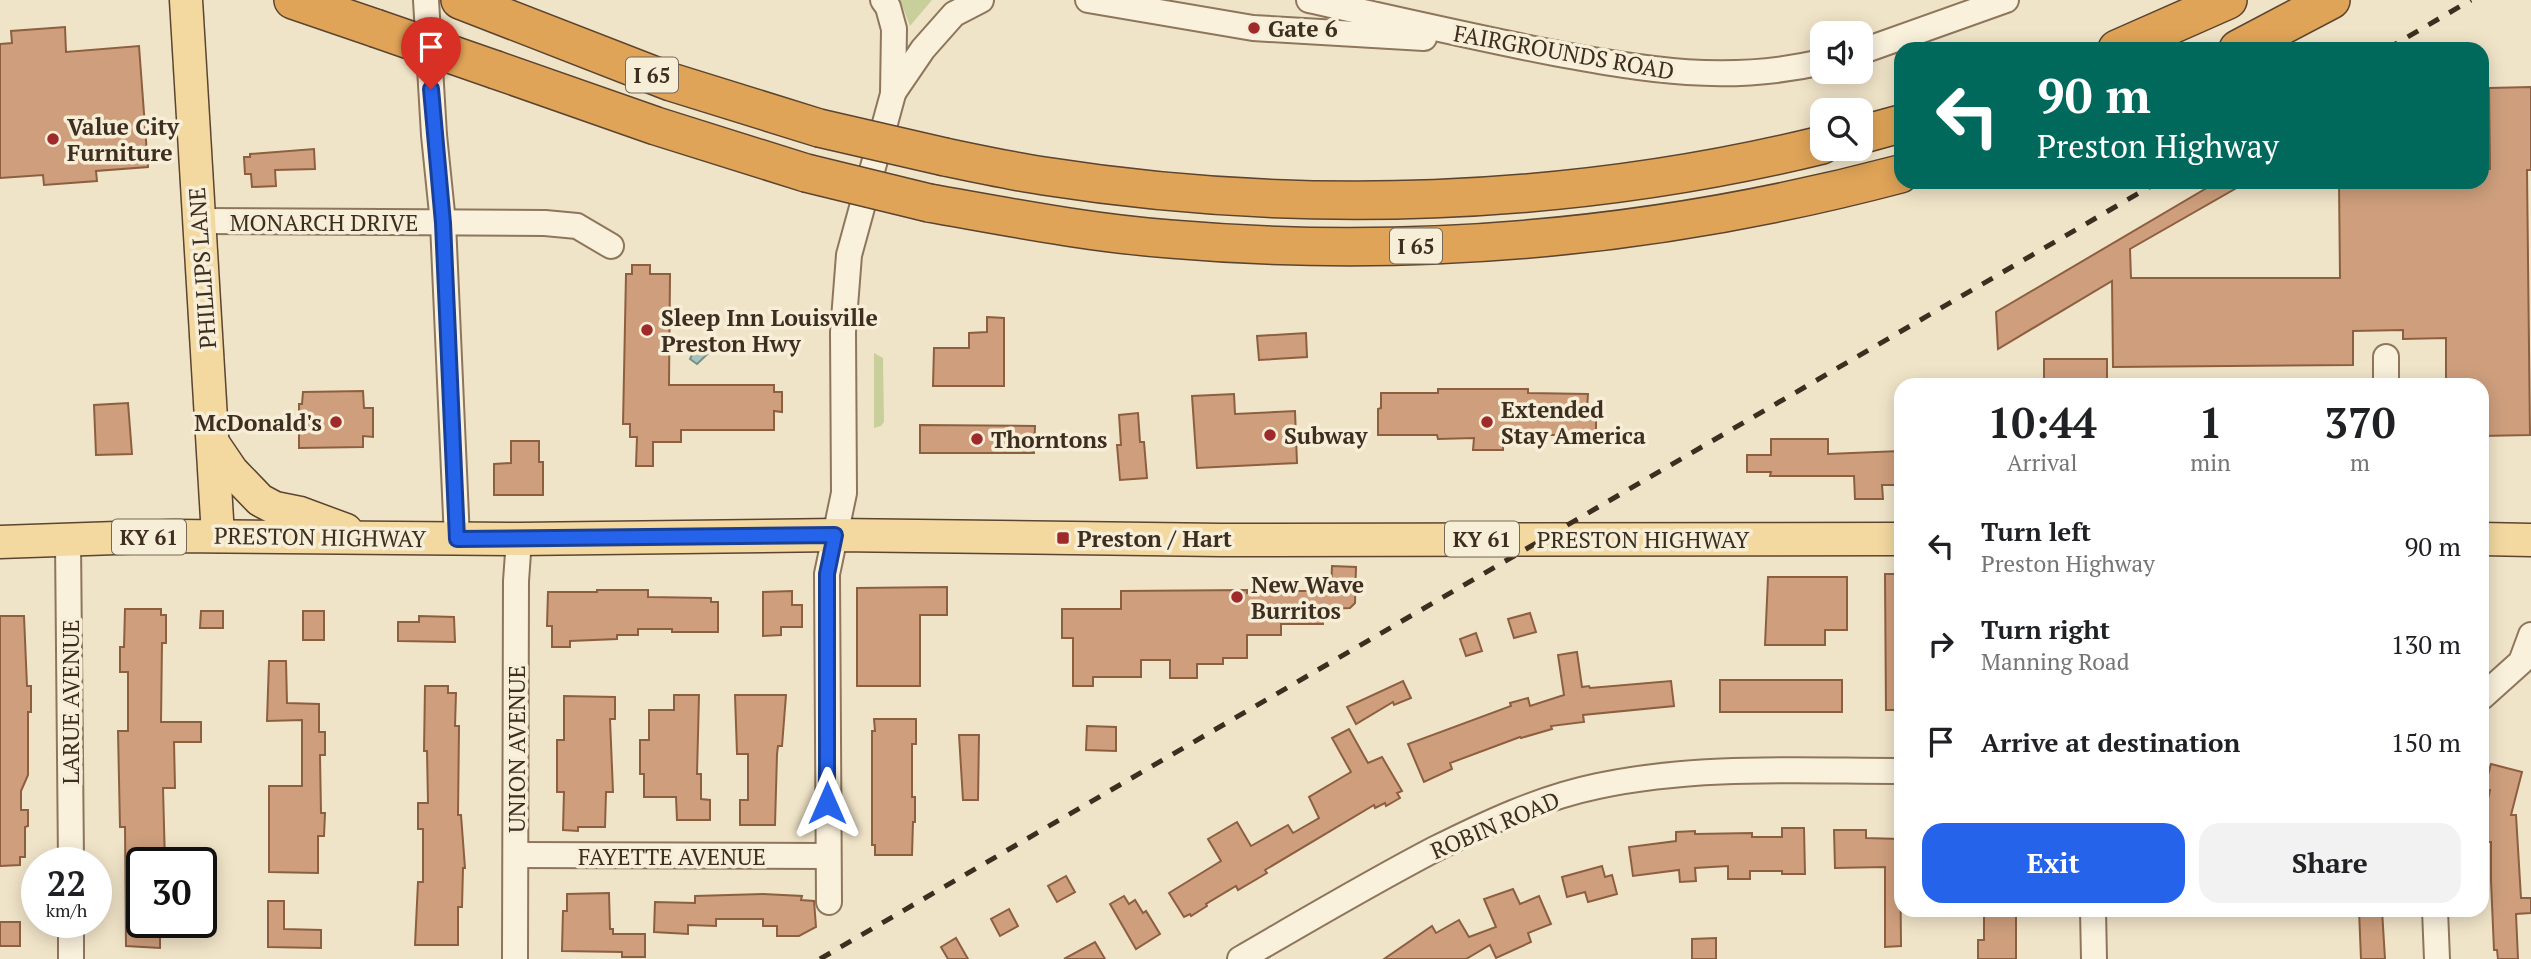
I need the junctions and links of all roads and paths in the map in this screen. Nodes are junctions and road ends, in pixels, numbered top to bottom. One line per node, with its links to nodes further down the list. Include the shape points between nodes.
1 (186, 0): 22 (main road, PHILLIPS LANE)
2 (293, 0): 21 (highway, I 65, bridge, via 806,173 929,203 1063,227 1168,239 1379,248 1481,244 1683,221)
3 (426, 0): 23 (street)
4 (883, 0): 17 (street, via 894,29)
5 (981, 0): 17 (street, via 954,14)
6 (1088, 0): 14 (street, via 1253,28)
7 (1309, 0): 14 (street, FAIRGROUNDS ROAD)
8 (2006, 0): 15 (street)
9 (2228, 0): 12 (highway)
10 (2331, 0): 13 (highway)
11 (475, 5): 20 (highway, I 65, bridge, via 671,82 819,128 1043,176 1147,189 1356,200 1463,197 1646,179)
12 (2133, 42)
13 (2251, 42)
14 (1500, 43): 16 (street, FAIRGROUNDS ROAD, via 1684,73 1754,74)
15 (1873, 47)
16 (1810, 64)
17 (893, 94): 28 (street, via 848,264 843,332 844,493)
18 (1894, 126): 19 (highway)
19 (1873, 131)
20 (1810, 148)
21 (1894, 175)
22 (199, 221): 23 (street, MONARCH DRIVE); 27 (main road, PHILLIPS LANE)
23 (443, 223): 24 (street, MONARCH DRIVE, via 577,226); 31 (street)
24 (611, 246)
25 (2386, 357): 26 (street)
26 (2386, 378)
27 (213, 443): 29 (main road, PHILLIPS LANE); 30 (main road, via 260,500)
28 (835, 535): 32 (main road, PRESTON HIGHWAY / KY 61); 33 (main road, PRESTON HIGHWAY / KY 61, via 1221,540); 44 (street, via 827,574)
29 (218, 536): 30 (main road, PRESTON HIGHWAY / KY 61); 36 (main road, PRESTON HIGHWAY / KY 61)
30 (366, 538): 31 (main road, PRESTON HIGHWAY / KY 61)
31 (457, 539): 32 (main road, PRESTON HIGHWAY / KY 61)
32 (519, 539): 43 (street, UNION AVENUE)
33 (1894, 539)
34 (2489, 539): 35 (main road)
35 (2531, 540)
36 (68, 541): 37 (main road, PRESTON HIGHWAY / KY 61); 42 (street, LARUE AVENUE)
37 (0, 542)
38 (2531, 635): 39 (street)
39 (2526, 664): 40 (street)
40 (2489, 692)
41 (1894, 771): 51 (street, ROBIN ROAD, via 1667,775 1565,794 1506,815 1387,874)
42 (71, 847)
43 (516, 855): 44 (street, FAYETTE AVENUE); 50 (street, UNION AVENUE)
44 (827, 856): 45 (street)
45 (829, 902)
46 (2093, 917): 52 (street)
47 (2435, 917): 53 (street)
48 (71, 938): 49 (street)
49 (71, 959)
50 (515, 959)
51 (1240, 959)
52 (2094, 959)
53 (2437, 959)

